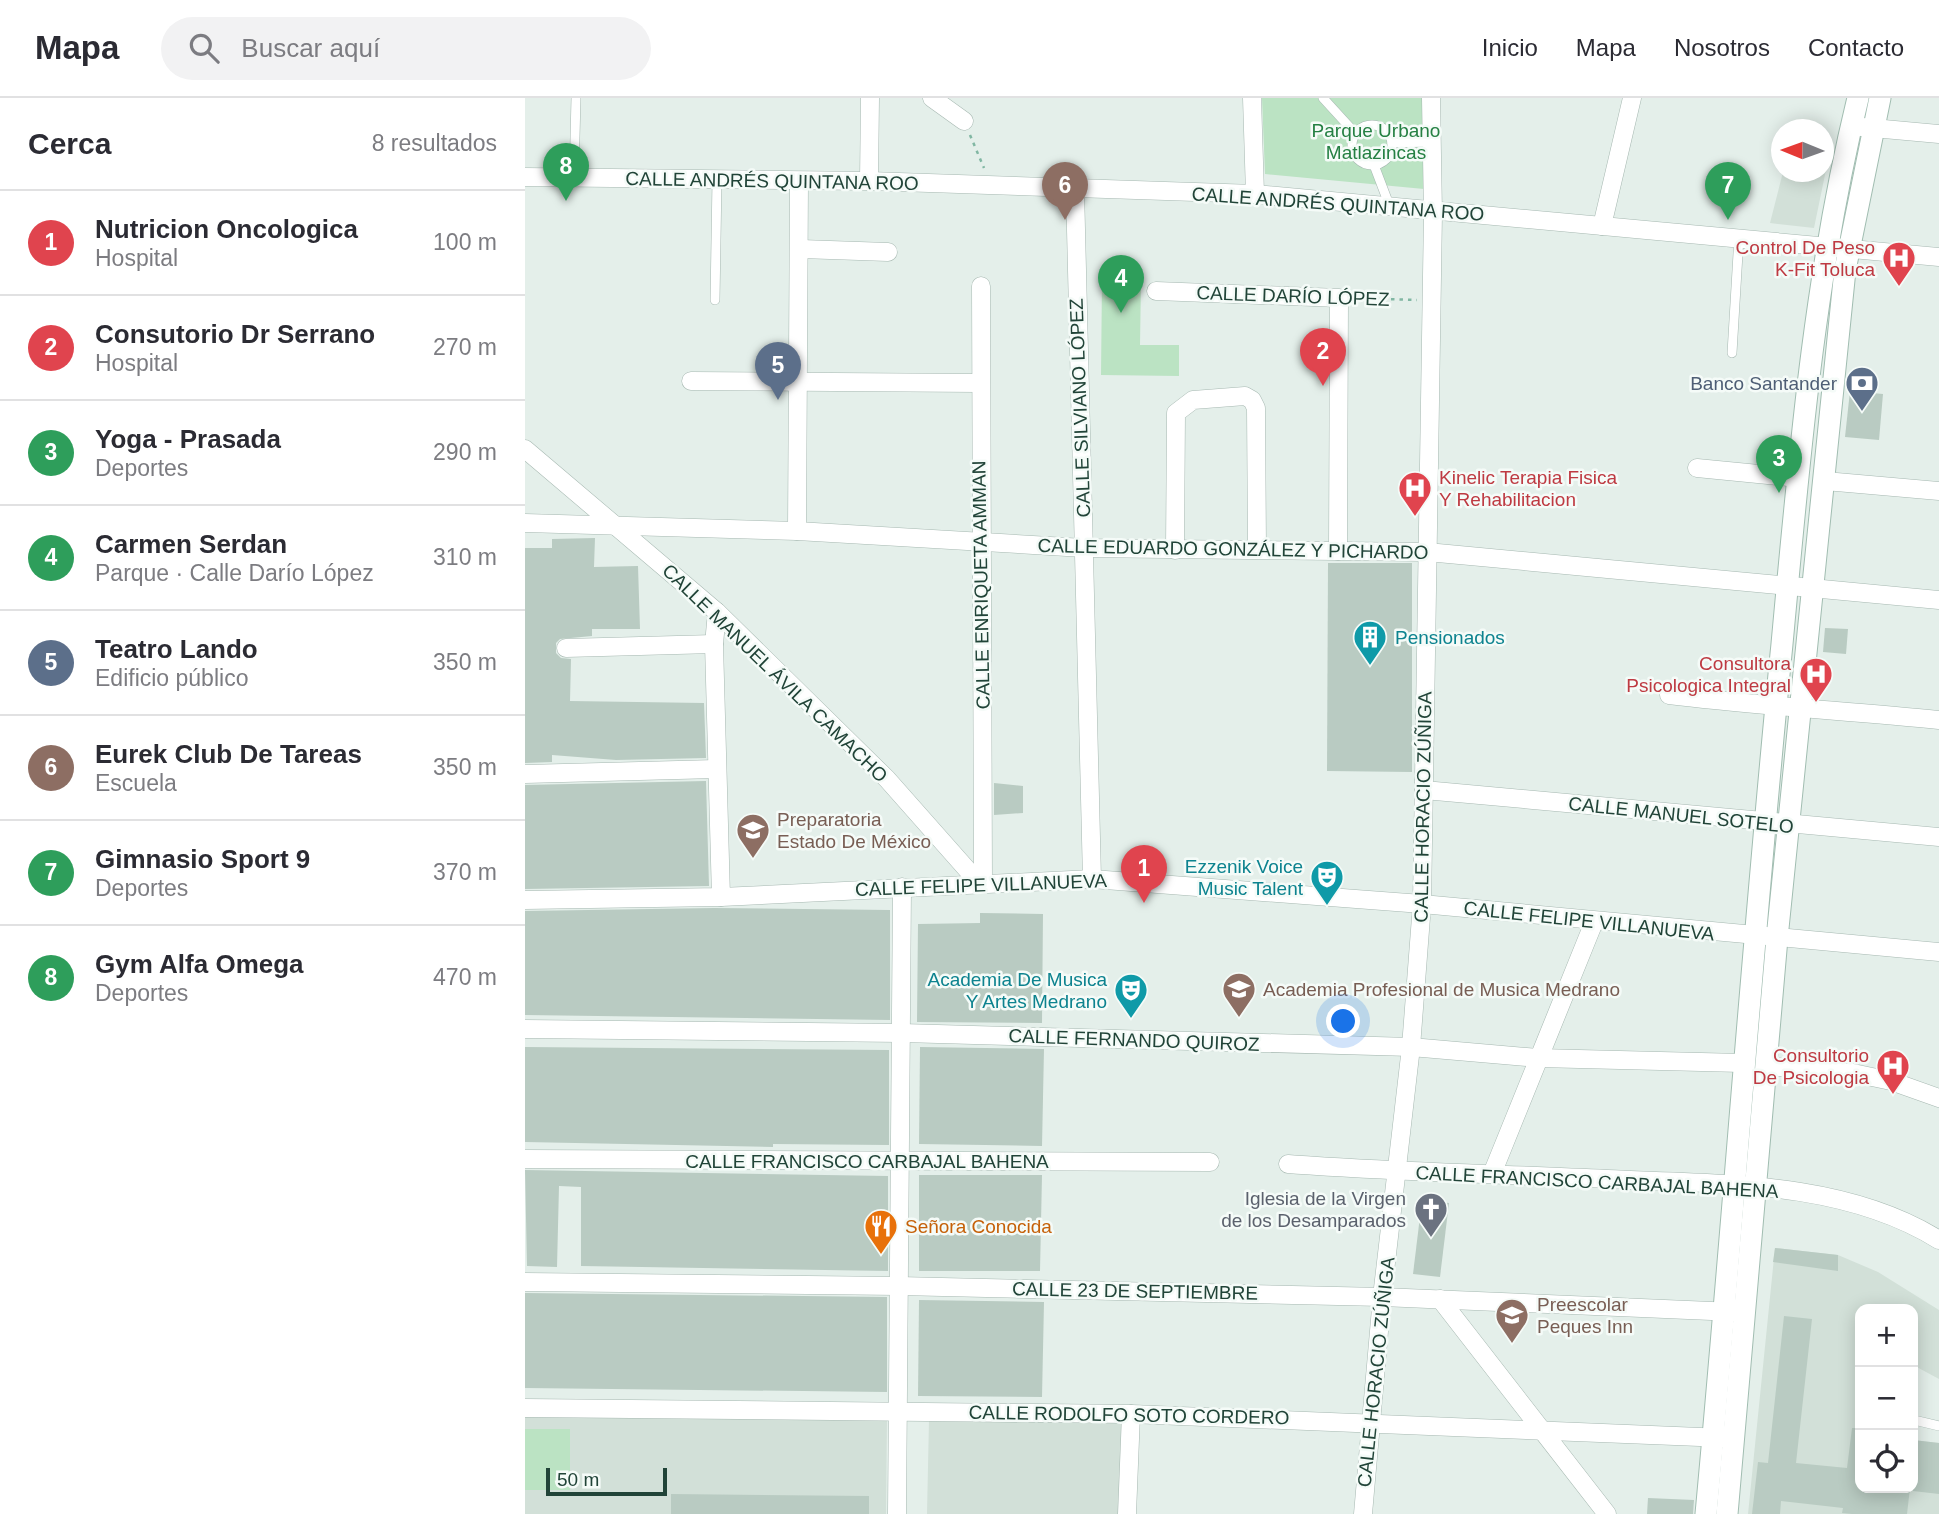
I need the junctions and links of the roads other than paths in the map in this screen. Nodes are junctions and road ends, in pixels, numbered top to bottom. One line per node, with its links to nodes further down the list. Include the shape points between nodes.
1 (576, 98): 19 (lane)
2 (870, 98): 22 (street)
3 (932, 98): 10 (street)
4 (1252, 98): 24 (street)
5 (1323, 98): 13 (lane)
6 (1431, 98): 15 (street, CALLE HORACIO ZÚÑIGA)
7 (1632, 98): 27 (street)
8 (1858, 98): 11 (main road)
9 (1880, 98): 12 (main road)
10 (964, 121)
11 (1851, 127): 12 (street); 29 (main road)
12 (1873, 128): 14 (street); 30 (main road)
13 (1355, 134): 16 (lane, via 1361,128 1377,126); 17 (lane, via 1354,155)
14 (1939, 134)
15 (1432, 142): 16 (lane); 26 (street, CALLE HORACIO ZÚÑIGA)
16 (1392, 143): 17 (lane, via 1387,158)
17 (1374, 165): 25 (lane)
18 (525, 177): 19 (street, CALLE ANDRÉS QUINTANA ROO)
19 (574, 177): 20 (street, CALLE ANDRÉS QUINTANA ROO)
20 (717, 180): 21 (street, CALLE ANDRÉS QUINTANA ROO); 36 (lane)
21 (799, 181): 22 (street, CALLE ANDRÉS QUINTANA ROO); 31 (street)
22 (869, 181): 23 (street, CALLE ANDRÉS QUINTANA ROO)
23 (1075, 189): 24 (street, CALLE ANDRÉS QUINTANA ROO); 50 (street, CALLE SILVIANO LÓPEZ)
24 (1255, 194): 25 (street, CALLE ANDRÉS QUINTANA ROO)
25 (1390, 208): 26 (street, CALLE ANDRÉS QUINTANA ROO)
26 (1433, 213): 27 (street, CALLE ANDRÉS QUINTANA ROO); 54 (street, CALLE HORACIO ZÚÑIGA)
27 (1602, 226): 28 (street, CALLE ANDRÉS QUINTANA ROO)
28 (1739, 237): 29 (street, CALLE ANDRÉS QUINTANA ROO); 37 (lane)
29 (1826, 244): 30 (street, CALLE ANDRÉS QUINTANA ROO); 43 (main road)
30 (1847, 248): 33 (street, CALLE ANDRÉS QUINTANA ROO); 44 (main road)
31 (801, 249): 32 (street); 39 (street)
32 (888, 252)
33 (1939, 257)
34 (981, 286): 40 (street, CALLE ENRIQUETA AMMAN)
35 (1156, 291): 53 (street, CALLE DARÍO LÓPEZ, via 1339,298)
36 (715, 300)
37 (1732, 353)
38 (691, 381): 39 (street)
39 (799, 381): 40 (street); 48 (street)
40 (979, 383): 49 (street, CALLE ENRIQUETA AMMAN)
41 (525, 449): 47 (street, CALLE MANUEL ÁVILA CAMACHO)
42 (1697, 468): 43 (street)
43 (1799, 478): 55 (main road)
44 (1825, 481): 45 (street); 56 (main road)
45 (1939, 491)
46 (525, 523): 47 (street, CALLE EDUARDO GONZÁLEZ Y PICHARDO)
47 (614, 524): 48 (street, CALLE EDUARDO GONZÁLEZ Y PICHARDO); 58 (street, CALLE MANUEL ÁVILA CAMACHO)
48 (797, 531): 49 (street, CALLE EDUARDO GONZÁLEZ Y PICHARDO)
49 (980, 543): 50 (street, CALLE EDUARDO GONZÁLEZ Y PICHARDO); 72 (street, CALLE ENRIQUETA AMMAN)
50 (1084, 548): 52 (street, CALLE EDUARDO GONZÁLEZ Y PICHARDO); 71 (street, CALLE SILVIANO LÓPEZ)
51 (1257, 549): 52 (street, CALLE EDUARDO GONZÁLEZ Y PICHARDO); 52 (street, via 1256,408 1245,396 1193,400 1176,414); 53 (street, CALLE EDUARDO GONZÁLEZ Y PICHARDO)
52 (1175, 550)
53 (1338, 551): 54 (street, CALLE EDUARDO GONZÁLEZ Y PICHARDO)
54 (1427, 552): 55 (street, CALLE EDUARDO GONZÁLEZ Y PICHARDO); 67 (street, CALLE HORACIO ZÚÑIGA)
55 (1787, 586): 56 (street, CALLE EDUARDO GONZÁLEZ Y PICHARDO); 62 (main road)
56 (1811, 589): 57 (street, CALLE EDUARDO GONZÁLEZ Y PICHARDO); 63 (main road)
57 (1939, 600)
58 (717, 612): 59 (street); 72 (street, CALLE MANUEL ÁVILA CAMACHO, via 887,779)
59 (714, 644): 60 (street); 65 (street)
60 (566, 648)
61 (1669, 695): 62 (street)
62 (1775, 708): 63 (street); 68 (main road)
63 (1800, 708): 64 (street); 69 (main road)
64 (1939, 720)
65 (716, 769): 66 (street); 74 (street)
66 (525, 774)
67 (1423, 790): 68 (street, CALLE MANUEL SOTELO); 76 (street, CALLE HORACIO ZÚÑIGA)
68 (1765, 823): 69 (street, CALLE MANUEL SOTELO); 78 (main road)
69 (1788, 826): 70 (street, CALLE MANUEL SOTELO); 79 (main road)
70 (1939, 837)
71 (1092, 879): 72 (street, CALLE FELIPE VILLANUEVA); 76 (street, CALLE FELIPE VILLANUEVA)
72 (981, 883): 73 (street, CALLE FELIPE VILLANUEVA)
73 (902, 887): 74 (street, CALLE FELIPE VILLANUEVA); 83 (street)
74 (721, 897): 75 (street, CALLE FELIPE VILLANUEVA)
75 (525, 900)
76 (1422, 904): 77 (street, CALLE FELIPE VILLANUEVA); 84 (street, CALLE HORACIO ZÚÑIGA)
77 (1594, 922): 78 (street, CALLE FELIPE VILLANUEVA); 85 (street)
78 (1754, 936): 79 (street, CALLE FELIPE VILLANUEVA); 86 (main road)
79 (1777, 938): 80 (street, CALLE FELIPE VILLANUEVA); 87 (main road)
80 (1931, 951): 81 (street)
81 (1939, 961)
82 (525, 1029): 83 (street, CALLE FERNANDO QUIROZ)
83 (902, 1033): 84 (street, CALLE FERNANDO QUIROZ); 91 (street)
84 (1411, 1048): 85 (street, CALLE FERNANDO QUIROZ); 93 (street, CALLE HORACIO ZÚÑIGA)
85 (1538, 1058): 86 (street, CALLE FERNANDO QUIROZ); 94 (street)
86 (1742, 1063): 95 (main road)
87 (1766, 1066): 88 (street, via 1853,1073); 95 (main road)
88 (1939, 1098)
89 (525, 1159): 91 (street, CALLE FRANCISCO CARBAJAL BAHENA)
90 (1210, 1162): 91 (street, CALLE FRANCISCO CARBAJAL BAHENA)
91 (900, 1163): 98 (street)
92 (1288, 1164): 93 (street, CALLE FRANCISCO CARBAJAL BAHENA)
93 (1398, 1172): 94 (street, CALLE FRANCISCO CARBAJAL BAHENA); 99 (street, CALLE HORACIO ZÚÑIGA)
94 (1492, 1174): 95 (street, CALLE FRANCISCO CARBAJAL BAHENA)
95 (1746, 1186): 96 (street, CALLE FRANCISCO CARBAJAL BAHENA, via 1857,1206); 101 (main road); 102 (main road)
96 (1939, 1240)
97 (525, 1282): 98 (street, CALLE 23 DE SEPTIEMBRE)
98 (899, 1286): 99 (street, CALLE 23 DE SEPTIEMBRE); 104 (street)
99 (1382, 1297): 100 (street, CALLE 23 DE SEPTIEMBRE); 107 (street, CALLE HORACIO ZÚÑIGA)
100 (1440, 1299): 101 (street, CALLE 23 DE SEPTIEMBRE); 109 (street)
101 (1724, 1312): 102 (street, CALLE 23 DE SEPTIEMBRE); 110 (main road)
102 (1745, 1313): 110 (main road)
103 (525, 1408): 104 (street, CALLE RODOLFO SOTO CORDERO)
104 (898, 1410): 105 (street, CALLE RODOLFO SOTO CORDERO); 111 (street)
105 (1131, 1414): 107 (street, CALLE RODOLFO SOTO CORDERO); 112 (street)
106 (1918, 1421): 108 (lane)
107 (1371, 1422): 109 (street, CALLE RODOLFO SOTO CORDERO); 113 (street, CALLE HORACIO ZÚÑIGA)
108 (1939, 1426)
109 (1541, 1429): 110 (street, CALLE RODOLFO SOTO CORDERO); 114 (street)
110 (1723, 1438): 115 (main road); 116 (main road)
111 (897, 1514)
112 (1126, 1514)
113 (1363, 1514)
114 (1607, 1514)
115 (1706, 1514)
116 (1727, 1514)

